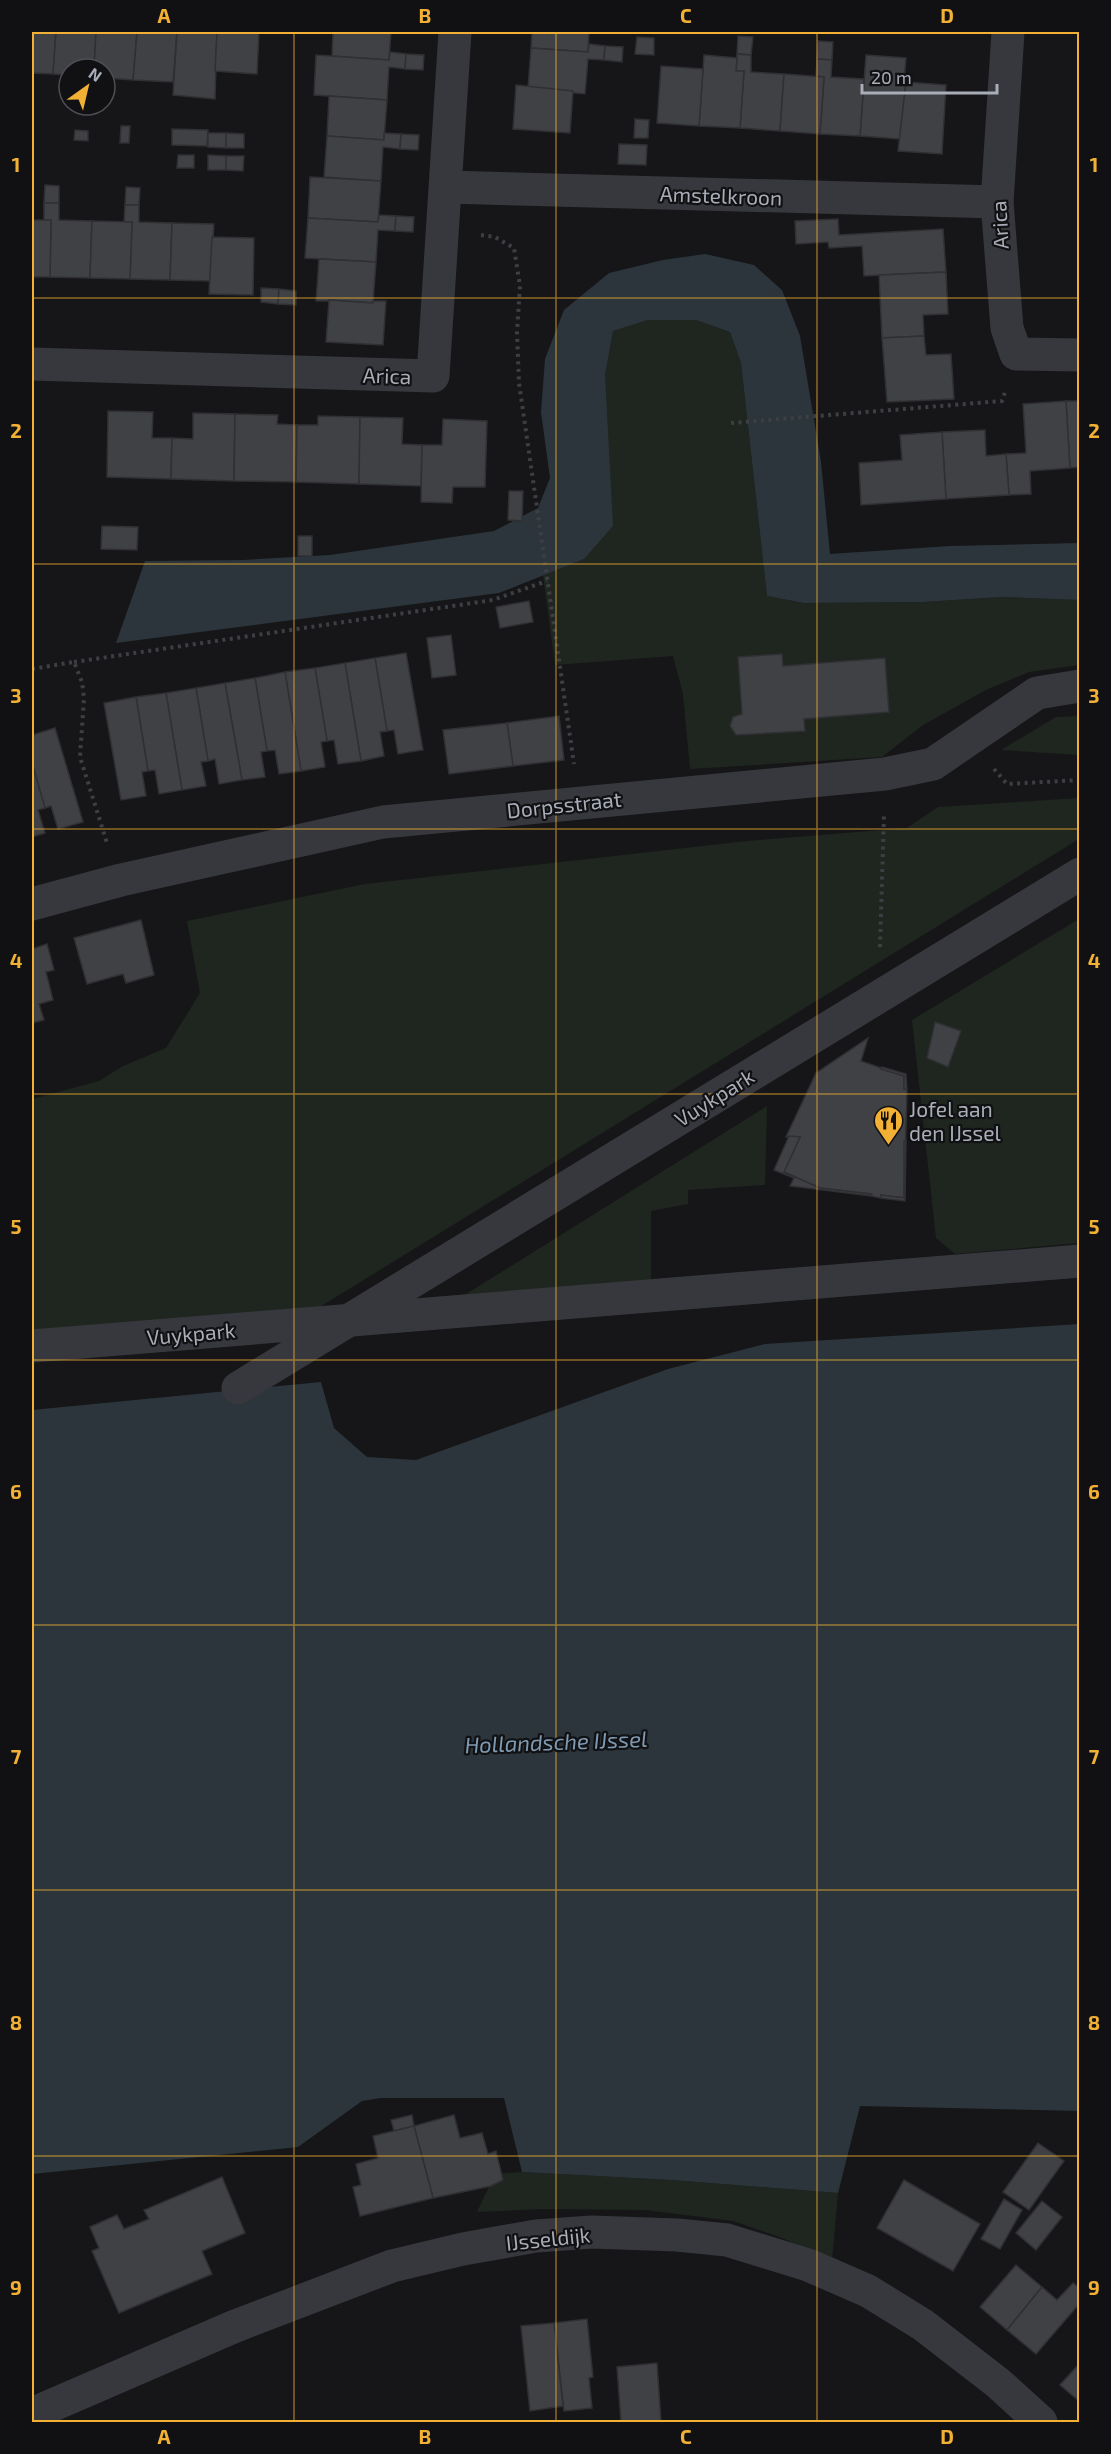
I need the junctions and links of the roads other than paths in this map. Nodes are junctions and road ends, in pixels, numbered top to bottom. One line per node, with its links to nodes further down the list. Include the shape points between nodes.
1 (455, 32): 3 (street, Arica)
2 (1008, 32): 4 (street, Arica)
3 (446, 187): 4 (street, Amstelkroon); 6 (street, Arica, via 433,376)
4 (997, 202): 5 (street, Arica, via 1007,328 1016,354)
5 (1080, 355)
6 (32, 364)
7 (1080, 686): 9 (street, Dorpsstraat, via 1037,693 933,764 885,774 383,822 121,880)
8 (1080, 874): 11 (street, Vuykpark)
9 (32, 904)
10 (1080, 1261): 11 (street, Vuykpark)
11 (350, 1320): 12 (street, Vuykpark); 13 (street, Vuykpark)
12 (32, 1346)
13 (238, 1388)
14 (32, 2414): 15 (street, IJsseldijk, via 233,2327 392,2266 536,2236 592,2232 727,2240 808,2265 868,2291 923,2325)
15 (1041, 2422)

